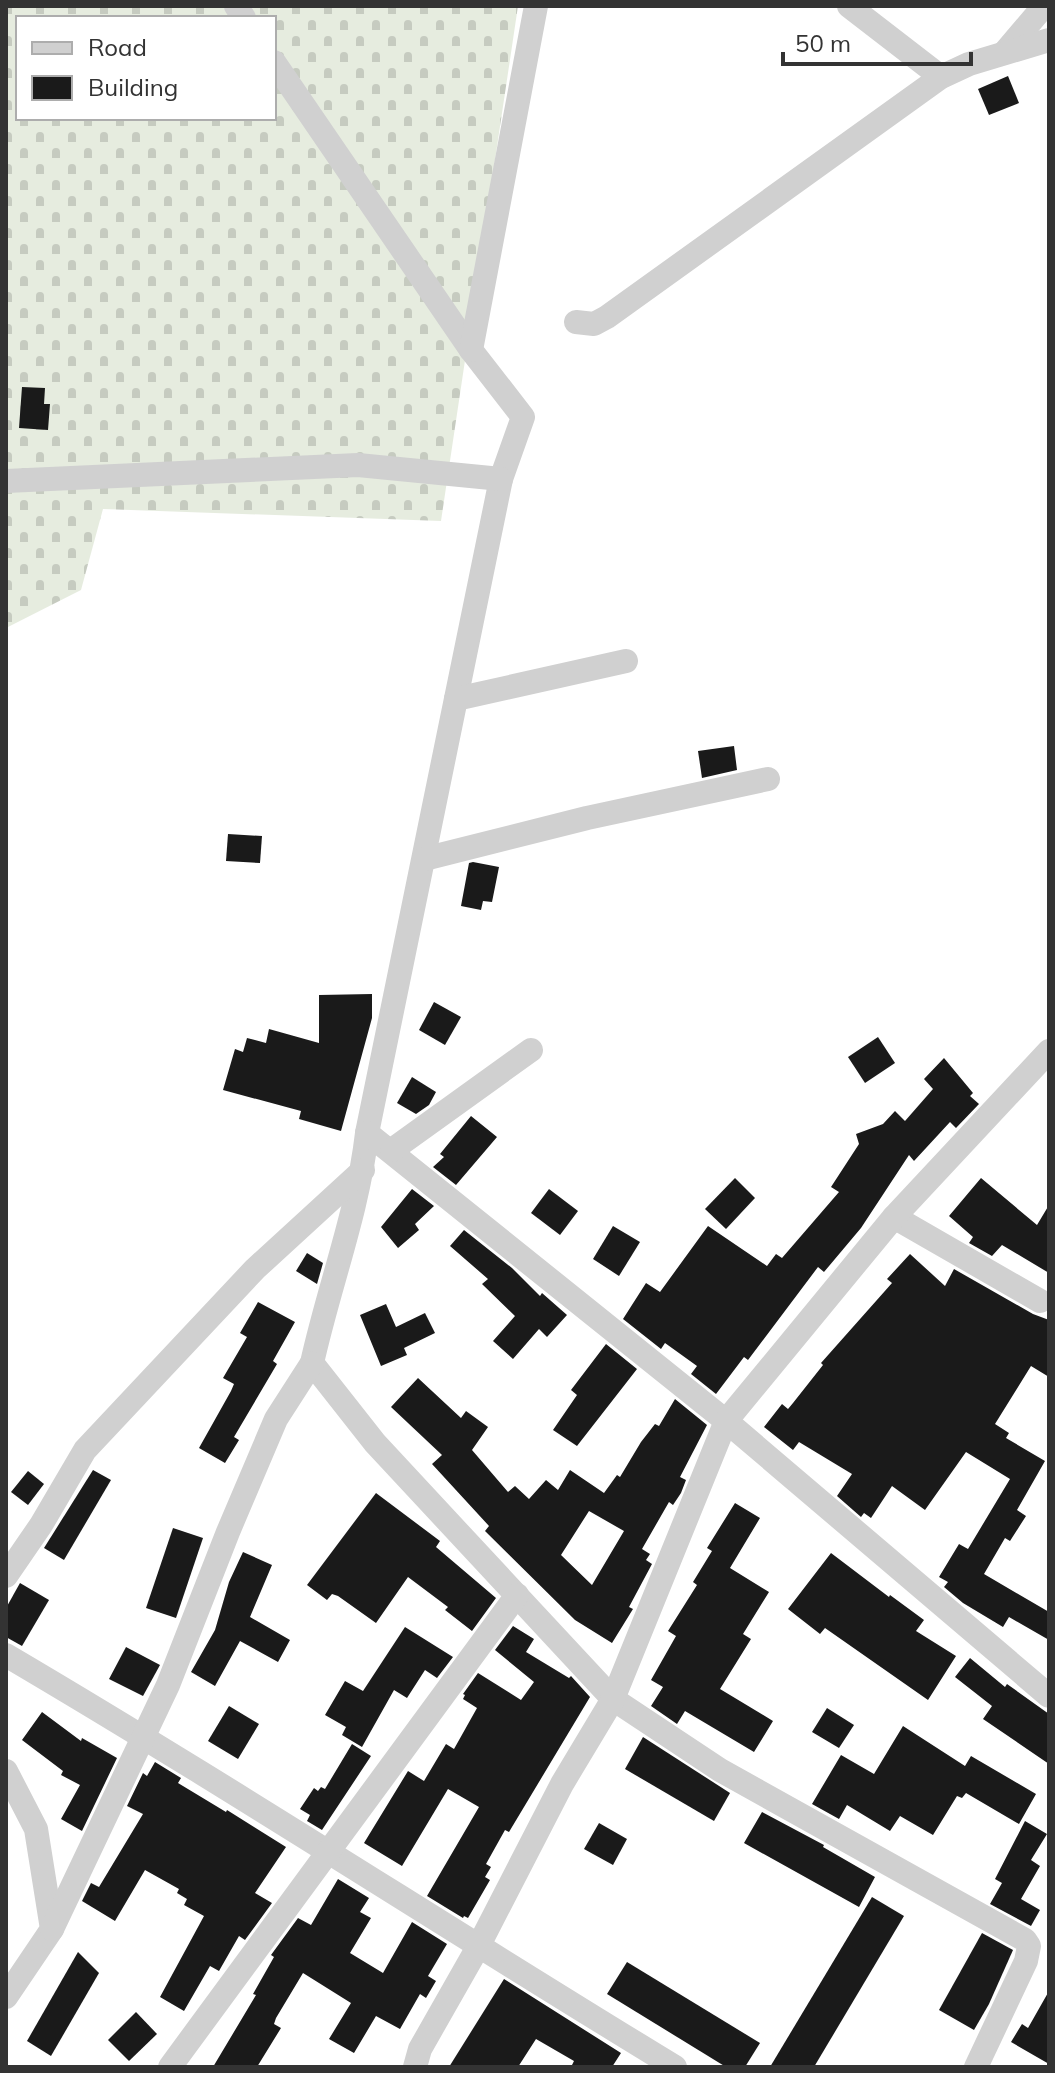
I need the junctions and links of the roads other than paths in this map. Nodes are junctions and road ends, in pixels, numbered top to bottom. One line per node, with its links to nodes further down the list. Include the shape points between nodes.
1 (536, 6): 9 (street)
2 (849, 6): 7 (street)
3 (1044, 6): 5 (street)
4 (1049, 40): 5 (street)
5 (1003, 54): 7 (street)
6 (276, 65): 9 (street)
7 (941, 77): 8 (street, via 607,317 594,324)
8 (576, 322)
9 (471, 350): 10 (street, via 523,417)
10 (501, 479): 11 (street, via 358,465); 13 (street)
11 (6, 481)
12 (626, 661): 13 (street)
13 (456, 699): 15 (street)
14 (768, 779): 15 (street)
15 (424, 859): 18 (street)
16 (531, 1050): 19 (street)
17 (1049, 1051): 21 (street)
18 (367, 1133): 19 (street); 20 (street)
19 (392, 1150): 24 (street)
20 (363, 1170): 23 (street); 25 (street, via 255,1269 85,1450)
21 (894, 1217): 22 (street); 24 (street)
22 (1040, 1301)
23 (312, 1363): 26 (street, via 375,1443); 30 (street, via 276,1419)
24 (726, 1421): 28 (street); 29 (street)
25 (6, 1576)
26 (517, 1595): 29 (street); 32 (street)
27 (6, 1655): 30 (street)
28 (1049, 1696)
29 (613, 1699): 34 (street, via 562,1784); 39 (street, via 720,1770 1025,1940 1026,1961)
30 (144, 1736): 32 (street); 33 (street)
31 (6, 1771): 33 (street, via 36,1829)
32 (328, 1853): 34 (street); 36 (street)
33 (52, 1929): 35 (street)
34 (478, 1947): 37 (street); 38 (street)
35 (6, 1997)
36 (170, 2067)
37 (415, 2067)
38 (675, 2067)
39 (976, 2067)

